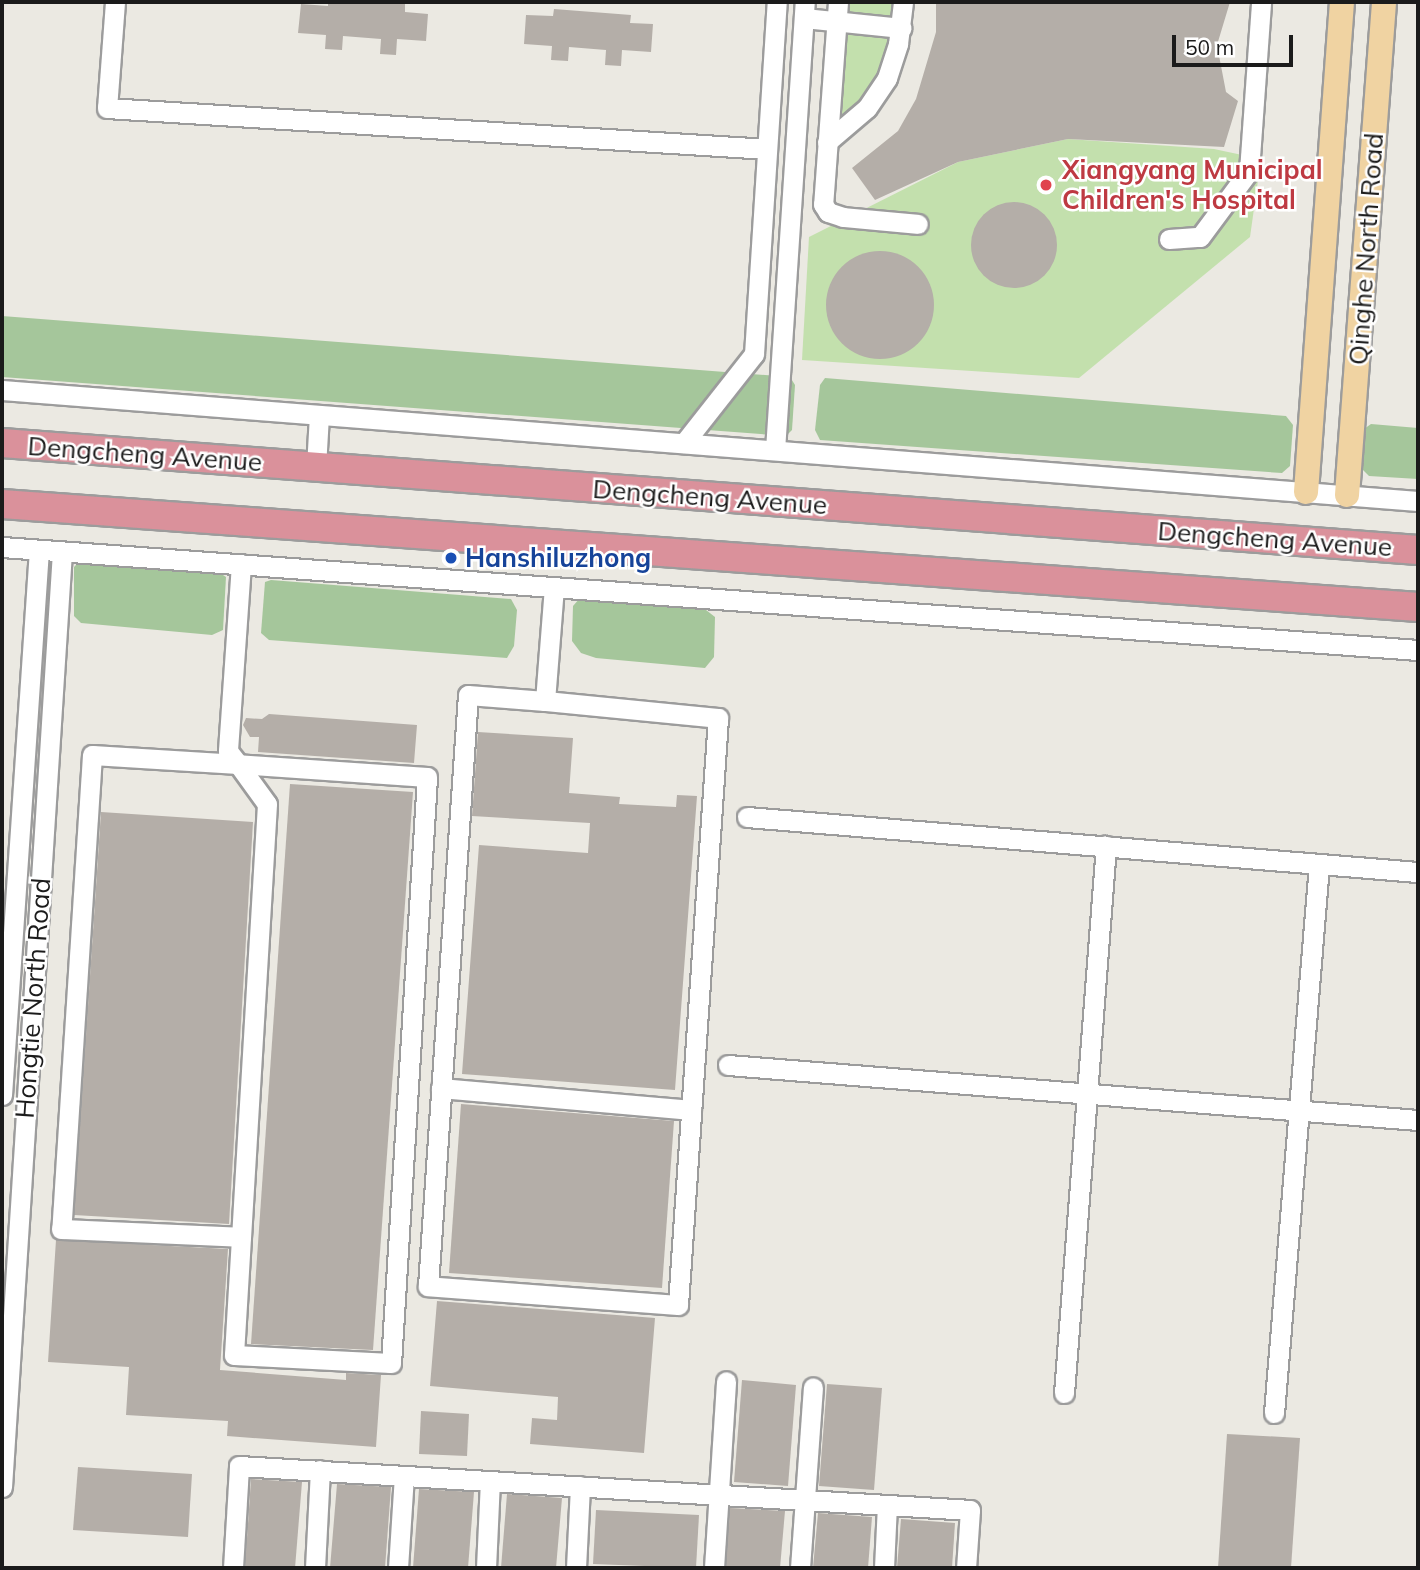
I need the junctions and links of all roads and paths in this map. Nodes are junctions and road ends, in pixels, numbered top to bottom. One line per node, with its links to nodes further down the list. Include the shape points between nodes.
1 (115, 2): 11 (street, via 107,108)
2 (777, 2): 11 (street)
3 (903, 2): 9 (street)
4 (1261, 2): 13 (street, via 1249,171 1200,237)
5 (1342, 2): 20 (main road, Qinghe North Road)
6 (1384, 2): 21 (main road, Qinghe North Road)
7 (805, 10): 8 (street); 18 (street)
8 (837, 11): 9 (street); 10 (street)
9 (901, 28): 10 (street, via 887,78 867,107)
10 (827, 142): 12 (street, via 823,204 828,212)
11 (768, 149): 17 (street, via 754,354)
12 (918, 224)
13 (1169, 239)
14 (2, 390): 15 (street)
15 (319, 415): 17 (street); 19 (street)
16 (2, 443): 19 (highway, Dengcheng Avenue)
17 (684, 443): 18 (street)
18 (775, 450): 20 (street)
19 (316, 467): 26 (highway, Dengcheng Avenue)
20 (1306, 492): 21 (street)
21 (1347, 495): 22 (street)
22 (1418, 501)
23 (2, 504): 30 (highway)
24 (2, 547): 25 (street)
25 (39, 550): 27 (street); 41 (street, Hongtie North Road)
26 (1418, 550)
27 (62, 552): 28 (street); 45 (street, Hongtie North Road)
28 (241, 564): 29 (street); 33 (street, via 228,751)
29 (554, 587): 31 (street); 32 (street)
30 (1418, 607)
31 (1418, 649)
32 (545, 701): 39 (street, via 468,695); 42 (street, via 718,718)
33 (238, 764): 46 (street, via 267,804); 46 (street, via 92,755 61,1229); 46 (street, via 427,777 391,1363 234,1355)
34 (747, 817): 35 (street)
35 (1106, 846): 36 (street); 40 (street)
36 (1319, 864): 37 (street); 43 (street)
37 (1418, 872)
38 (728, 1065): 40 (street)
39 (441, 1088): 42 (street); 42 (street, via 428,1286 678,1305)
40 (1086, 1093): 43 (street); 49 (street)
41 (2, 1095)
42 (691, 1110)
43 (1299, 1110): 44 (street); 50 (street)
44 (1418, 1120)
45 (10, 1216): 55 (street, Hongtie North Road)
46 (241, 1237)
47 (726, 1381): 56 (street)
48 (813, 1387): 57 (street)
49 (1064, 1393)
50 (1274, 1413)
51 (320, 1471): 52 (street); 59 (street, via 239,1466); 60 (street)
52 (404, 1476): 53 (street); 61 (street)
53 (490, 1481): 54 (street); 62 (street)
54 (580, 1486): 56 (street); 63 (street)
55 (2, 1487)
56 (719, 1495): 57 (street); 64 (street)
57 (805, 1500): 58 (street); 65 (street)
58 (887, 1505): 66 (street); 67 (street, via 970,1510)
59 (233, 1568)
60 (314, 1568)
61 (398, 1568)
62 (486, 1568)
63 (576, 1568)
64 (714, 1568)
65 (800, 1568)
66 (884, 1568)
67 (966, 1568)

